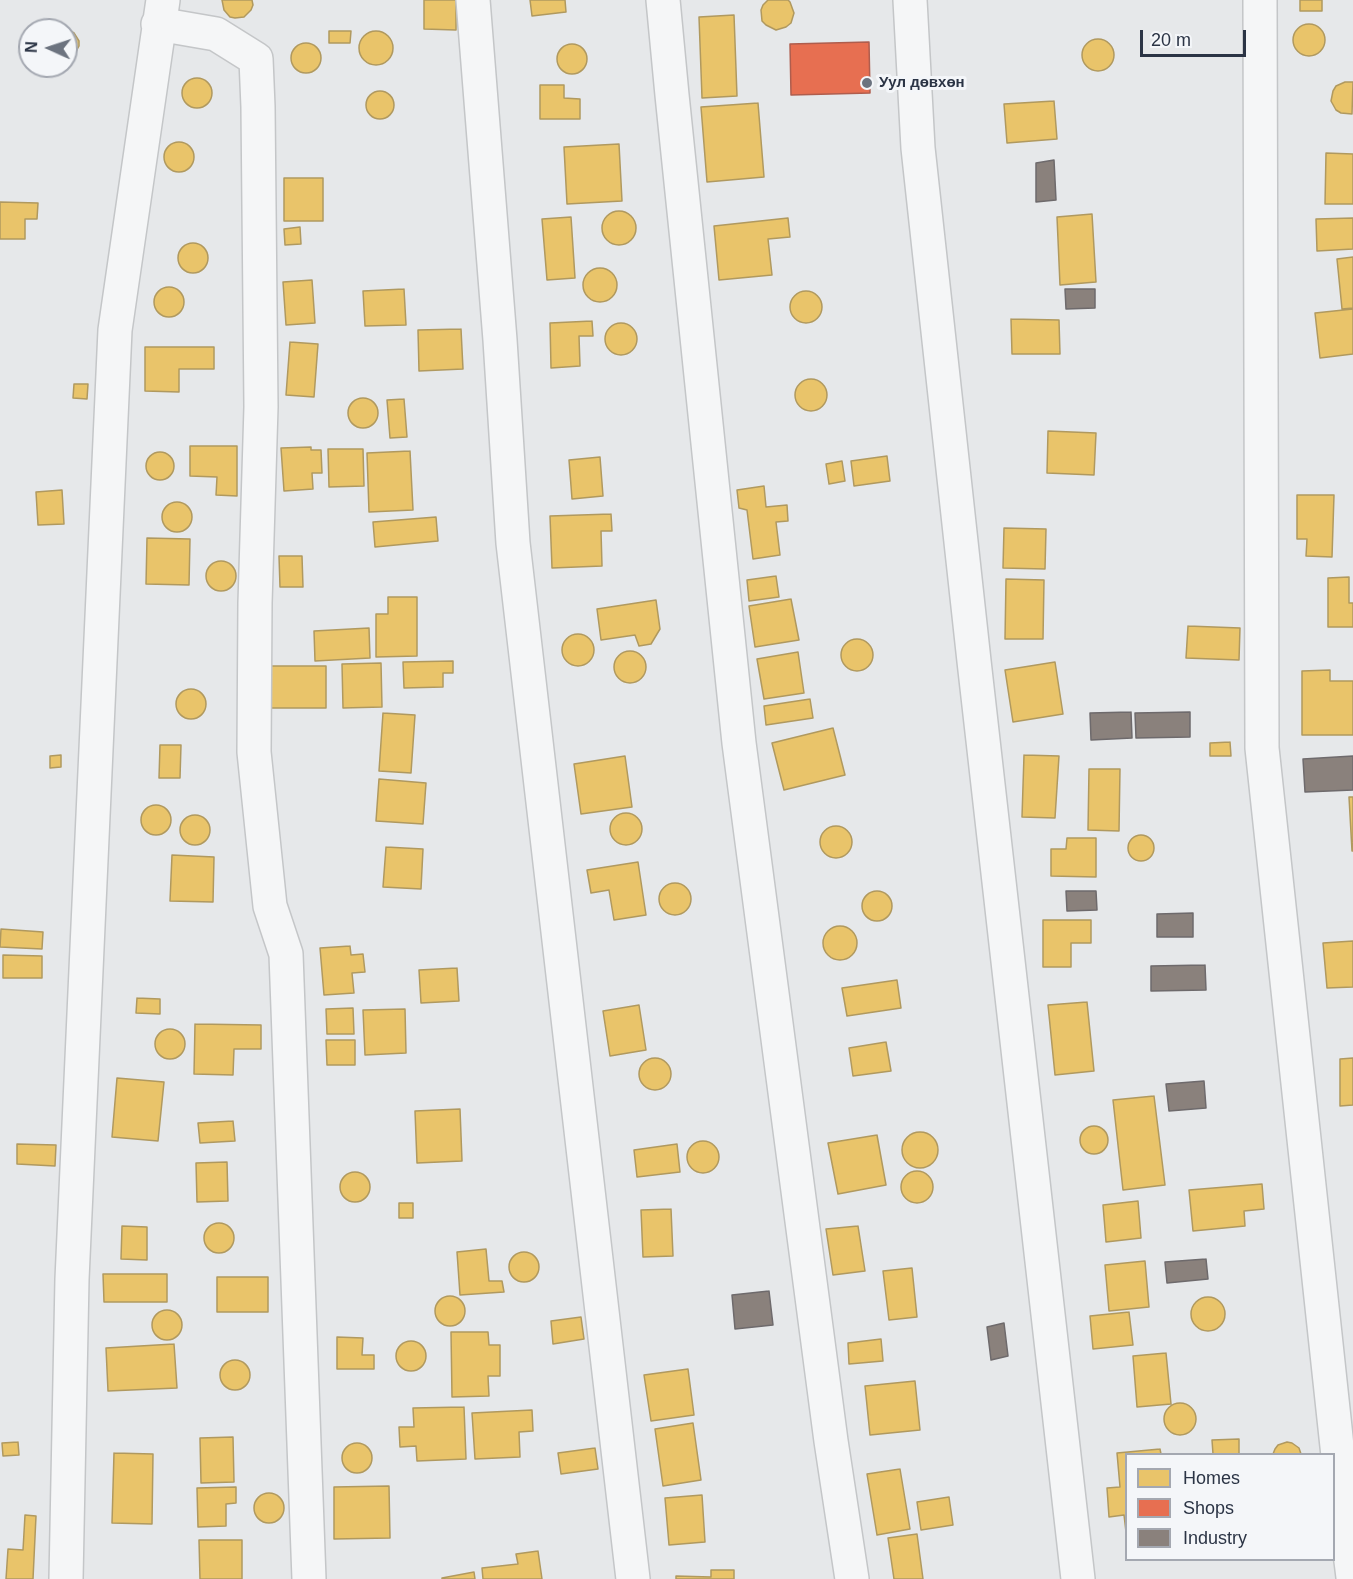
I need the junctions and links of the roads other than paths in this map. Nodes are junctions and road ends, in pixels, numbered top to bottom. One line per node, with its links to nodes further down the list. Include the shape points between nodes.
1 (473, 0): 9 (street, via 513,543)
2 (663, 0): 10 (street, via 739,743)
3 (910, 0): 11 (street, via 919,159)
4 (1260, 0): 6 (street, via 1262,748)
5 (160, 12): 7 (street, via 115,330 72,1279); 8 (street, via 216,34 256,59 261,407 254,752 270,906 286,954)
6 (1353, 1577)
7 (66, 1579)
8 (309, 1579)
9 (633, 1579)
10 (852, 1579)
11 (1078, 1579)

